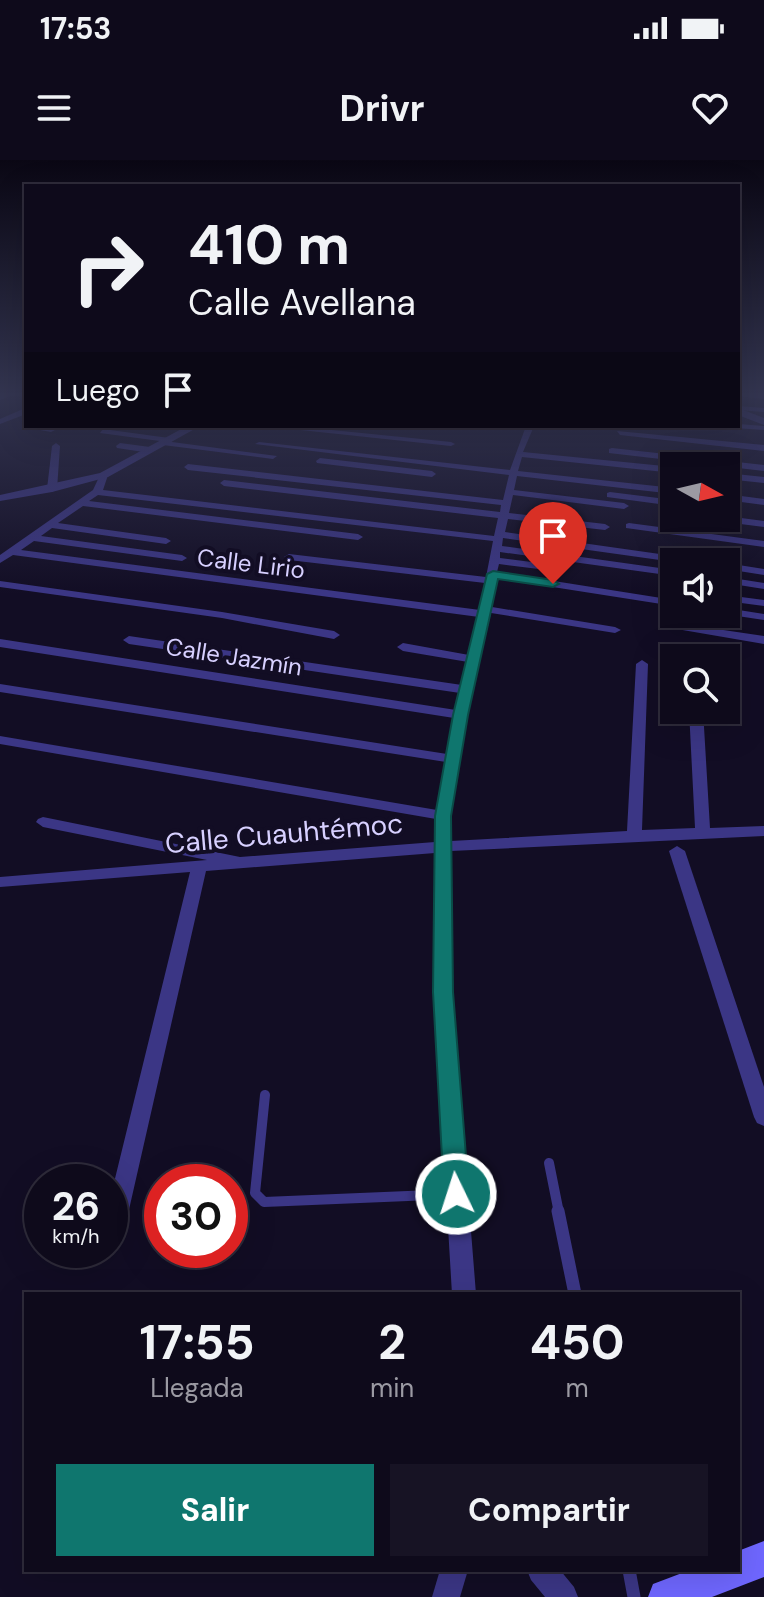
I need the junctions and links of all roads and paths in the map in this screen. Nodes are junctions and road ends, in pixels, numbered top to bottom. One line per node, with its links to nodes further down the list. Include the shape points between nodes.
1 (55, 460): 20 (street)
2 (131, 460): 15 (street)
3 (320, 460): 14 (street)
4 (405, 460): 13 (street)
5 (517, 460): 13 (street)
6 (609, 460): 8 (street); 12 (street)
7 (611, 460): 9 (street)
8 (660, 463)
9 (763, 465): 11 (street)
10 (188, 467): 38 (street)
11 (740, 467)
12 (660, 468)
13 (514, 472): 21 (street); 38 (street)
14 (432, 474)
15 (104, 475): 20 (street); 22 (street)
16 (740, 479): 19 (street)
17 (740, 482): 19 (street)
18 (224, 483): 38 (street)
19 (764, 483)
20 (52, 489): 24 (street)
21 (660, 489)
22 (96, 492): 28 (street); 38 (street)
23 (601, 494): 26 (street)
24 (0, 498)
25 (740, 499): 27 (street)
26 (660, 501)
27 (764, 502)
28 (82, 503): 35 (street); 39 (street)
29 (624, 506): 38 (street)
30 (612, 511): 38 (street)
31 (740, 511): 32 (street)
32 (764, 514)
33 (740, 521): 34 (street)
34 (764, 524)
35 (51, 525): 40 (street); 41 (street)
36 (629, 526): 42 (street)
37 (605, 527): 38 (street)
38 (500, 536): 43 (street); 45 (street); 46 (street); 50 (street); 52 (street); 56 (street); 59 (street)
39 (358, 537)
40 (34, 538): 44 (street); 47 (street)
41 (166, 541)
42 (764, 544)
43 (660, 550)
44 (12, 552): 48 (street); 59 (street, Calle Lirio)
45 (289, 557)
46 (660, 557)
47 (182, 558)
48 (0, 560)
49 (740, 568): 51 (street)
50 (660, 570)
51 (764, 572)
52 (604, 578)
53 (740, 582): 55 (street)
54 (0, 584): 64 (street)
55 (764, 586)
56 (660, 598)
57 (740, 600): 58 (street)
58 (764, 603)
59 (486, 612): 63 (street, Calle Lirio); 69 (street)
60 (740, 613): 61 (street)
61 (764, 617)
62 (688, 628): 66 (street)
63 (615, 630)
64 (334, 635)
65 (129, 640): 72 (street)
66 (764, 640)
67 (0, 643): 73 (street, Calle Jazmín)
68 (403, 647): 69 (street)
69 (474, 659): 72 (street)
70 (642, 664): 81 (street)
71 (0, 688): 76 (street)
72 (467, 690): 73 (street)
73 (461, 715): 76 (street)
74 (697, 724): 80 (street)
75 (0, 740): 77 (street)
76 (453, 759): 77 (street)
77 (443, 816): 82 (street)
78 (43, 822): 84 (street)
79 (764, 831): 80 (street, Calle Cuauhtémoc)
80 (703, 832): 81 (street, Calle Cuauhtémoc)
81 (634, 834): 82 (street, Calle Cuauhtémoc)
82 (441, 846): 84 (street, Calle Cuauhtémoc); 91 (street, via 443,992)
83 (677, 851): 88 (street)
84 (243, 863): 85 (street, Calle Cuauhtémoc)
85 (199, 867): 86 (street, Calle Cuauhtémoc); 90 (street)
86 (0, 882)
87 (265, 1095): 91 (lane, via 255,1193 264,1202)
88 (764, 1117)
89 (549, 1163): 93 (lane)
90 (128, 1168)
91 (456, 1194): 92 (street)
92 (464, 1292)
93 (575, 1292)
94 (764, 1559): 95 (main road)
95 (740, 1569)
96 (453, 1572): 100 (street)
97 (543, 1572): 101 (street)
98 (629, 1572): 102 (lane)
99 (732, 1572): 103 (main road)
100 (446, 1597)
101 (564, 1597)
102 (634, 1597)
103 (666, 1597)

